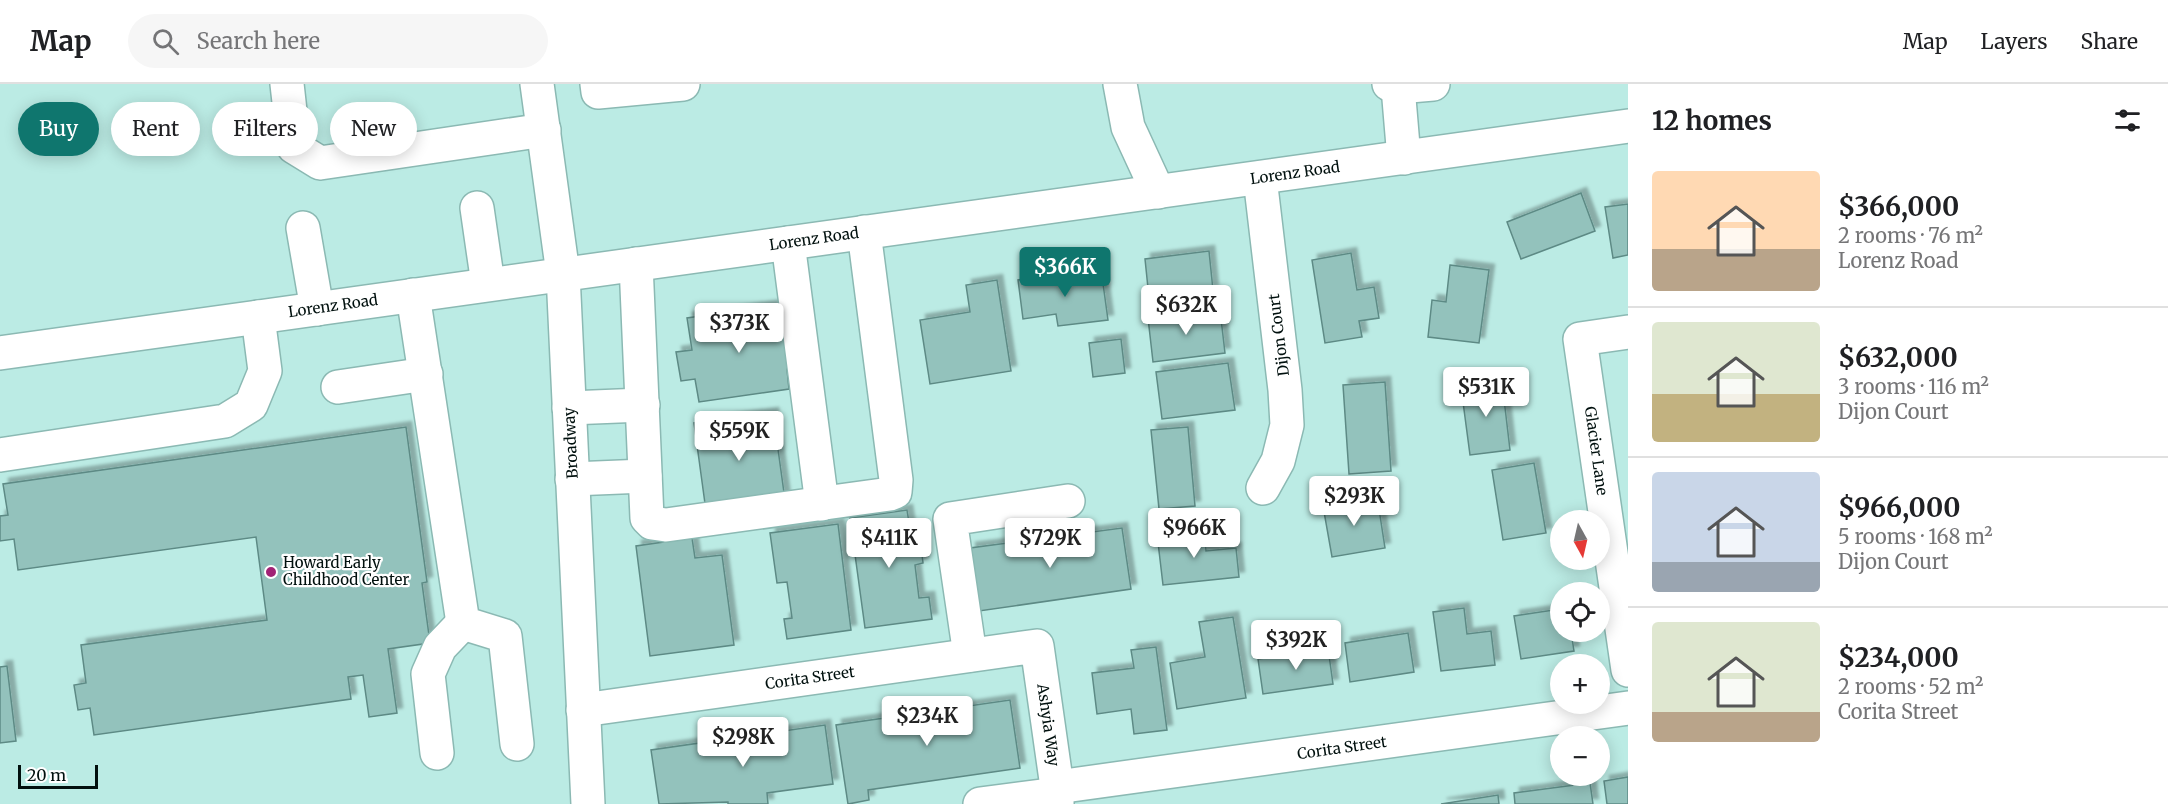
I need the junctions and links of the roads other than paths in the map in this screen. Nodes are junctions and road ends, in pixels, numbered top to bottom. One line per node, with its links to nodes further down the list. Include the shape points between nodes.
1 (287, 84): 9 (street, via 294,147 320,163)
2 (537, 84): 9 (street, Broadway)
3 (597, 84): 4 (street, via 598,92)
4 (683, 84)
5 (1120, 84): 12 (street, via 1128,127)
6 (1433, 84): 7 (street)
7 (1393, 86): 10 (street)
8 (1628, 126): 10 (street, Lorenz Road)
9 (544, 130): 18 (street, Broadway)
10 (1404, 158): 11 (street, Lorenz Road)
11 (1260, 178): 12 (street, Lorenz Road); 32 (street, Dijon Court, via 1287,425 1278,460)
12 (1158, 192): 15 (street, Lorenz Road)
13 (477, 208): 19 (street)
14 (303, 228): 21 (street)
15 (864, 232): 16 (street, Lorenz Road); 34 (street, via 896,486 890,494)
16 (788, 243): 17 (street, Lorenz Road); 34 (street)
17 (636, 264): 18 (street, Lorenz Road); 27 (street)
18 (563, 274): 19 (street, Lorenz Road); 28 (street, Broadway)
19 (488, 284): 20 (street, Lorenz Road)
20 (413, 295): 21 (street, Lorenz Road); 25 (street)
21 (317, 309): 22 (street, Lorenz Road)
22 (258, 317): 24 (street, Lorenz Road); 29 (street, via 265,371 251,405 225,421)
23 (1628, 332): 38 (street, Glacier Lane, via 1580,339)
24 (0, 353)
25 (426, 374): 26 (street); 35 (street)
26 (338, 387)
27 (643, 405): 28 (street); 30 (street)
28 (569, 408): 31 (street, Broadway)
29 (0, 455)
30 (645, 476): 31 (street); 34 (street, via 647,518 652,523 666,525)
31 (573, 479): 40 (street, Broadway)
32 (1263, 488)
33 (1068, 501): 37 (street, via 950,519)
34 (822, 504)
35 (463, 623): 41 (street, via 506,636); 42 (street, via 440,646 428,674)
36 (1037, 646): 37 (street, Corita Street); 43 (street, Ashyia Way)
37 (970, 655): 40 (street, Corita Street)
38 (1628, 670)
39 (1628, 708): 43 (street, Corita Street)
40 (583, 710): 44 (street, Broadway)
41 (517, 744)
42 (437, 753)
43 (1057, 795): 45 (street, Corita Street)
44 (588, 804)
45 (980, 804)

